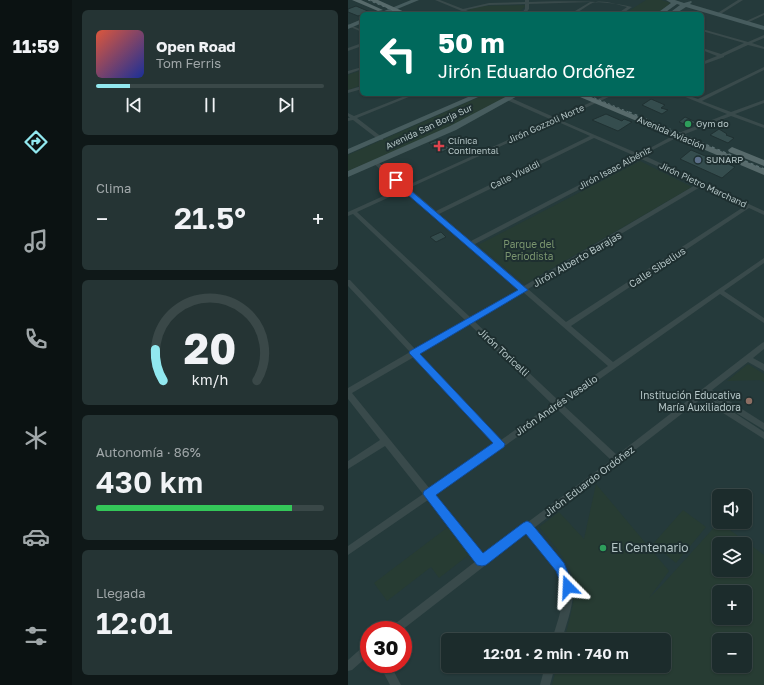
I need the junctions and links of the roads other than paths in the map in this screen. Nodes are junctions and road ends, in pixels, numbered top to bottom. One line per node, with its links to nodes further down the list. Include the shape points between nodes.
1 (356, 0): 14 (main road)
2 (372, 0): 14 (main road)
3 (416, 0): 14 (main road)
4 (437, 0): 13 (street)
5 (669, 0): 11 (main road)
6 (693, 0): 11 (main road)
7 (741, 0): 21 (street)
8 (595, 1): 10 (street); 12 (street); 18 (street, via 630,7)
9 (528, 2): 10 (street); 13 (street, via 482,5); 16 (street)
10 (575, 2): 12 (street)
11 (681, 2): 19 (main road); 20 (main road); 21 (main road)
12 (581, 9): 17 (street)
13 (463, 10): 15 (street)
14 (386, 12)
15 (468, 12)
16 (524, 12)
17 (576, 12)
18 (622, 12)
19 (662, 12)
20 (673, 12)
21 (718, 14): 24 (main road)
22 (764, 14): 24 (street)
23 (360, 22): 25 (main road)
24 (746, 22): 26 (main road)
25 (349, 26): 27 (street)
26 (764, 28)
27 (360, 30)
28 (704, 31): 30 (street)
29 (764, 36): 30 (street)
30 (749, 43): 32 (street); 35 (street)
31 (360, 45): 33 (street)
32 (764, 48)
33 (348, 50)
34 (704, 50): 35 (street)
35 (722, 56): 36 (street)
36 (704, 63)
37 (764, 68): 48 (street)
38 (360, 69): 39 (street)
39 (348, 73)
40 (360, 88): 41 (street)
41 (348, 92)
42 (409, 96): 52 (street)
43 (477, 96): 58 (main road, Avenida San Borja Sur)
44 (514, 96): 47 (main road, Avenida San Borja Sur)
45 (685, 96): 48 (street)
46 (604, 97): 53 (street, Jirón Gozzoli Norte); 55 (main road, Avenida Aviación); 57 (main road, Avenida Aviación)
47 (509, 99): 53 (street, Jirón Pietro Marchand); 61 (main road, Avenida San Borja Sur)
48 (698, 101): 51 (street)
49 (764, 101): 51 (street, Jirón Isaac Albéniz)
50 (348, 114): 52 (street)
51 (729, 114): 54 (street); 55 (street, Jirón Isaac Albéniz)
52 (350, 119): 58 (street)
53 (557, 120): 56 (street, Jirón Pietro Marchand); 66 (street, Jirón Gozzoli Norte)
54 (764, 127)
55 (687, 131): 57 (street, Jirón Isaac Albéniz); 62 (main road, Avenida Aviación)
56 (594, 136): 60 (street, Jirón Pietro Marchand); 70 (street, Calle Vivaldi)
57 (678, 136): 60 (street, Jirón Isaac Albéniz); 63 (main road, Avenida Aviación)
58 (381, 139): 59 (main road, Avenida San Borja Sur)
59 (348, 152)
60 (640, 156): 65 (street, Jirón Pietro Marchand); 71 (street, Jirón Isaac Albéniz)
61 (376, 163): 64 (main road, Avenida San Borja Sur); 66 (street)
62 (764, 163)
63 (764, 172)
64 (348, 174)
65 (702, 184): 67 (street, Jirón Pietro Marchand); 74 (street, Jirón Alberto Barajas)
66 (406, 189): 68 (street, Jirón Gozzoli Norte); 70 (street)
67 (749, 206): 69 (street, Jirón Pietro Marchand); 78 (street, Calle Sibelius)
68 (351, 213): 76 (street, Jirón Toricelli)
69 (764, 213)
70 (435, 214): 71 (street)
71 (471, 244): 74 (street)
72 (764, 260): 75 (street, Jirón Andrés Vesalio)
73 (348, 282): 80 (street)
74 (524, 290): 76 (street, Jirón Alberto Barajas); 78 (street)
75 (720, 292): 77 (street); 82 (street, Jirón Andrés Vesalio)
76 (470, 321): 80 (street, Jirón Alberto Barajas); 86 (street, Jirón Toricelli)
77 (764, 321)
78 (565, 326): 82 (street)
79 (764, 345): 81 (street, Jirón Eduardo Ordóñez)
80 (414, 353): 84 (street, Jirón Alberto Barajas); 90 (street)
81 (748, 358): 83 (street); 85 (street, Jirón Eduardo Ordóñez)
82 (613, 366): 86 (street, Jirón Andrés Vesalio)
83 (764, 368)
84 (348, 393): 89 (street)
85 (704, 393): 87 (street); 88 (street); 91 (street, Jirón Eduardo Ordóñez)
86 (559, 403): 90 (street, Jirón Andrés Vesalio); 91 (street, Jirón Toricelli)
87 (764, 427)
88 (764, 436)
89 (385, 441): 92 (street); 93 (street)
90 (500, 444): 93 (street, Jirón Andrés Vesalio)
91 (618, 460): 94 (street, Jirón Eduardo Ordóñez)
92 (348, 464)
93 (428, 494): 95 (street, Jirón Andrés Vesalio); 96 (street)
94 (527, 526): 96 (street, Jirón Eduardo Ordóñez); 98 (street, via 560,567 567,581 567,604)
95 (348, 551)
96 (482, 561): 97 (street, Jirón Eduardo Ordóñez)
97 (405, 621)
98 (559, 633)
99 (360, 656): 100 (street)
100 (348, 666)
101 (389, 673): 103 (street)
102 (548, 673): 104 (street)
103 (396, 685)
104 (544, 685)

